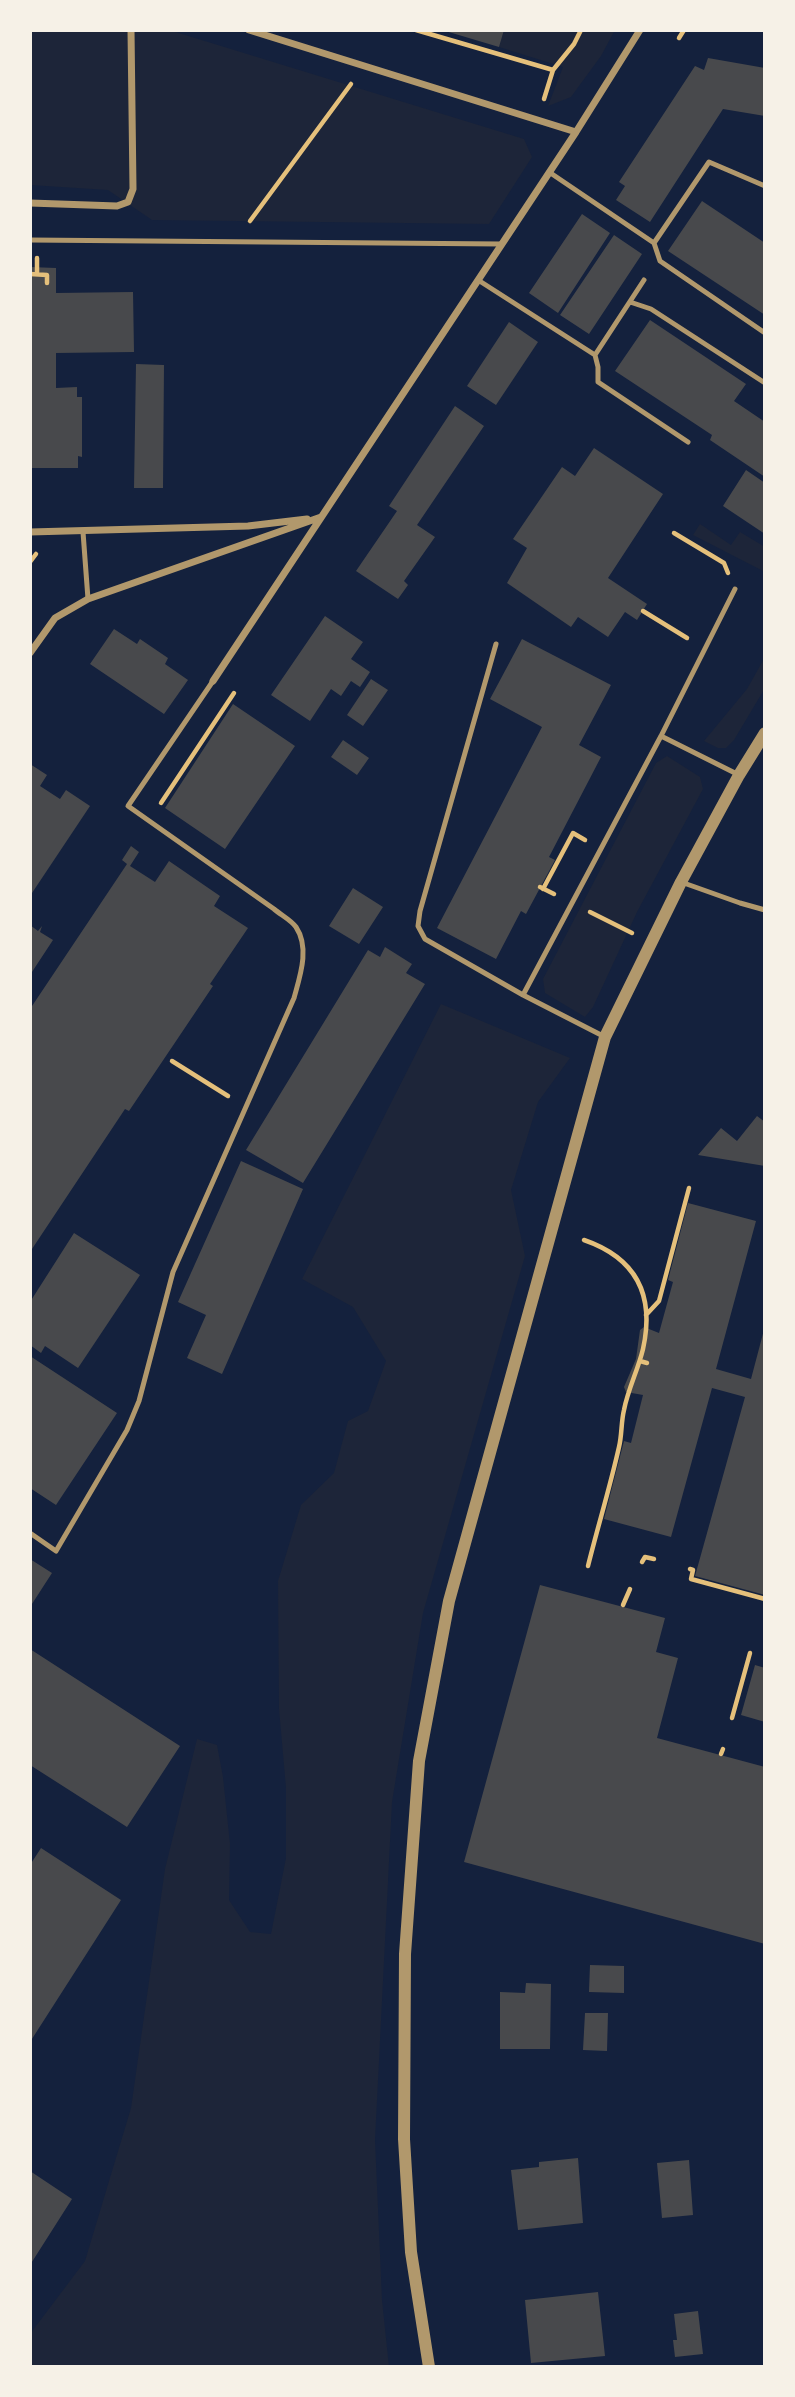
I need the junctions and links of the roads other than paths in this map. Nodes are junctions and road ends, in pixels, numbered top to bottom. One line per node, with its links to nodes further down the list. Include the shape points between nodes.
1 (131, 30): 7 (street, via 133,189 128,202 117,206)
2 (249, 30): 4 (street)
3 (640, 30): 4 (street)
4 (576, 132): 5 (street)
5 (549, 172): 9 (street); 10 (lane)
6 (765, 186): 10 (lane, via 709,162)
7 (30, 203)
8 (30, 240): 9 (lane)
9 (501, 243): 11 (street)
10 (654, 243): 14 (lane, via 660,261)
11 (478, 280): 15 (lane); 18 (street)
12 (644, 281): 13 (lane)
13 (630, 302): 15 (lane); 16 (lane, via 651,309)
14 (765, 332)
15 (594, 355): 17 (lane, via 598,382)
16 (765, 383)
17 (688, 442)
18 (321, 517): 20 (street, via 248,526); 22 (street); 25 (street)
19 (30, 532): 20 (street)
20 (83, 532): 22 (lane)
21 (735, 589): 27 (lane)
22 (88, 599): 24 (street, via 55,618)
23 (496, 644): 31 (lane, via 418,926 425,939)
24 (30, 653)
25 (213, 681): 33 (lane, via 128,806 296,927 303,966 294,998 173,1272 127,1430 56,1551)
26 (765, 733): 28 (street)
27 (661, 736): 28 (lane); 31 (lane)
28 (740, 775): 29 (street)
29 (681, 881): 30 (lane); 32 (street)
30 (765, 910)
31 (523, 995): 32 (lane)
32 (605, 1037): 34 (street, via 449,1601 419,1761 405,1954 404,2139 411,2252)
33 (30, 1534)
34 (429, 2367)

